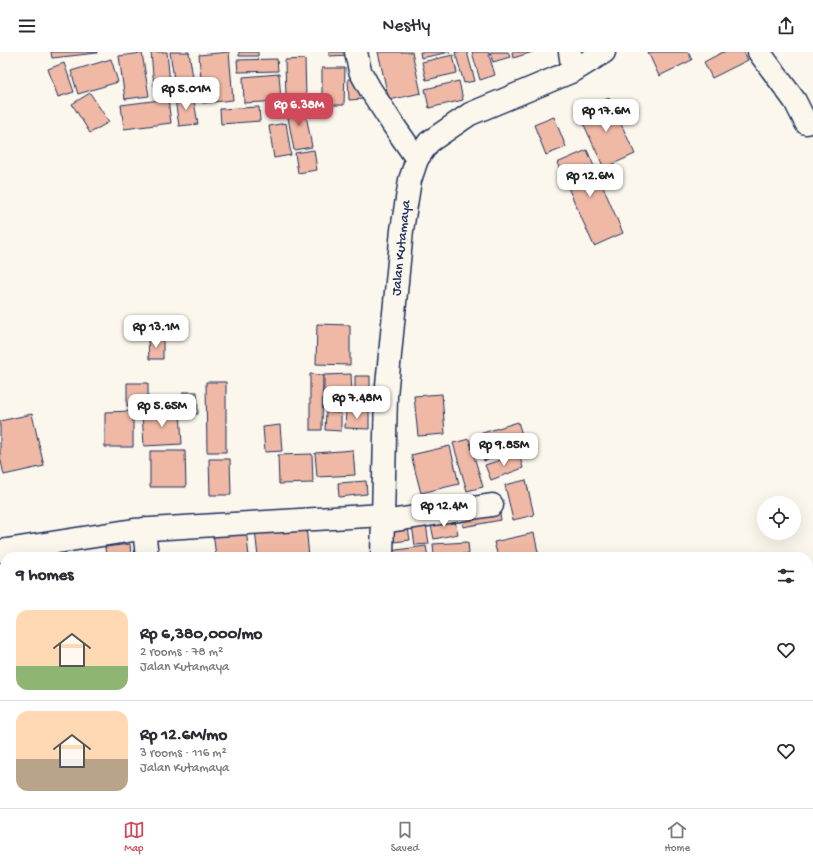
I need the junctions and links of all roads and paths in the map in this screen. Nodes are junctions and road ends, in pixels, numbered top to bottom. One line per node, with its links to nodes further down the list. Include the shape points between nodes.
1 (356, 52): 6 (street, via 360,71 370,89)
2 (604, 52): 4 (street, Jalan Kutamaya)
3 (759, 52): 5 (street, via 795,101)
4 (571, 62): 6 (street, Jalan Kutamaya, via 470,114 429,142)
5 (806, 124)
6 (417, 159): 8 (street, Jalan Kutamaya, via 410,180 402,230 386,396)
7 (492, 504): 8 (street)
8 (382, 518): 9 (street); 12 (street, Jalan Kutamaya)
9 (144, 529): 10 (street); 11 (street)
10 (0, 552)
11 (146, 552)
12 (382, 552)

